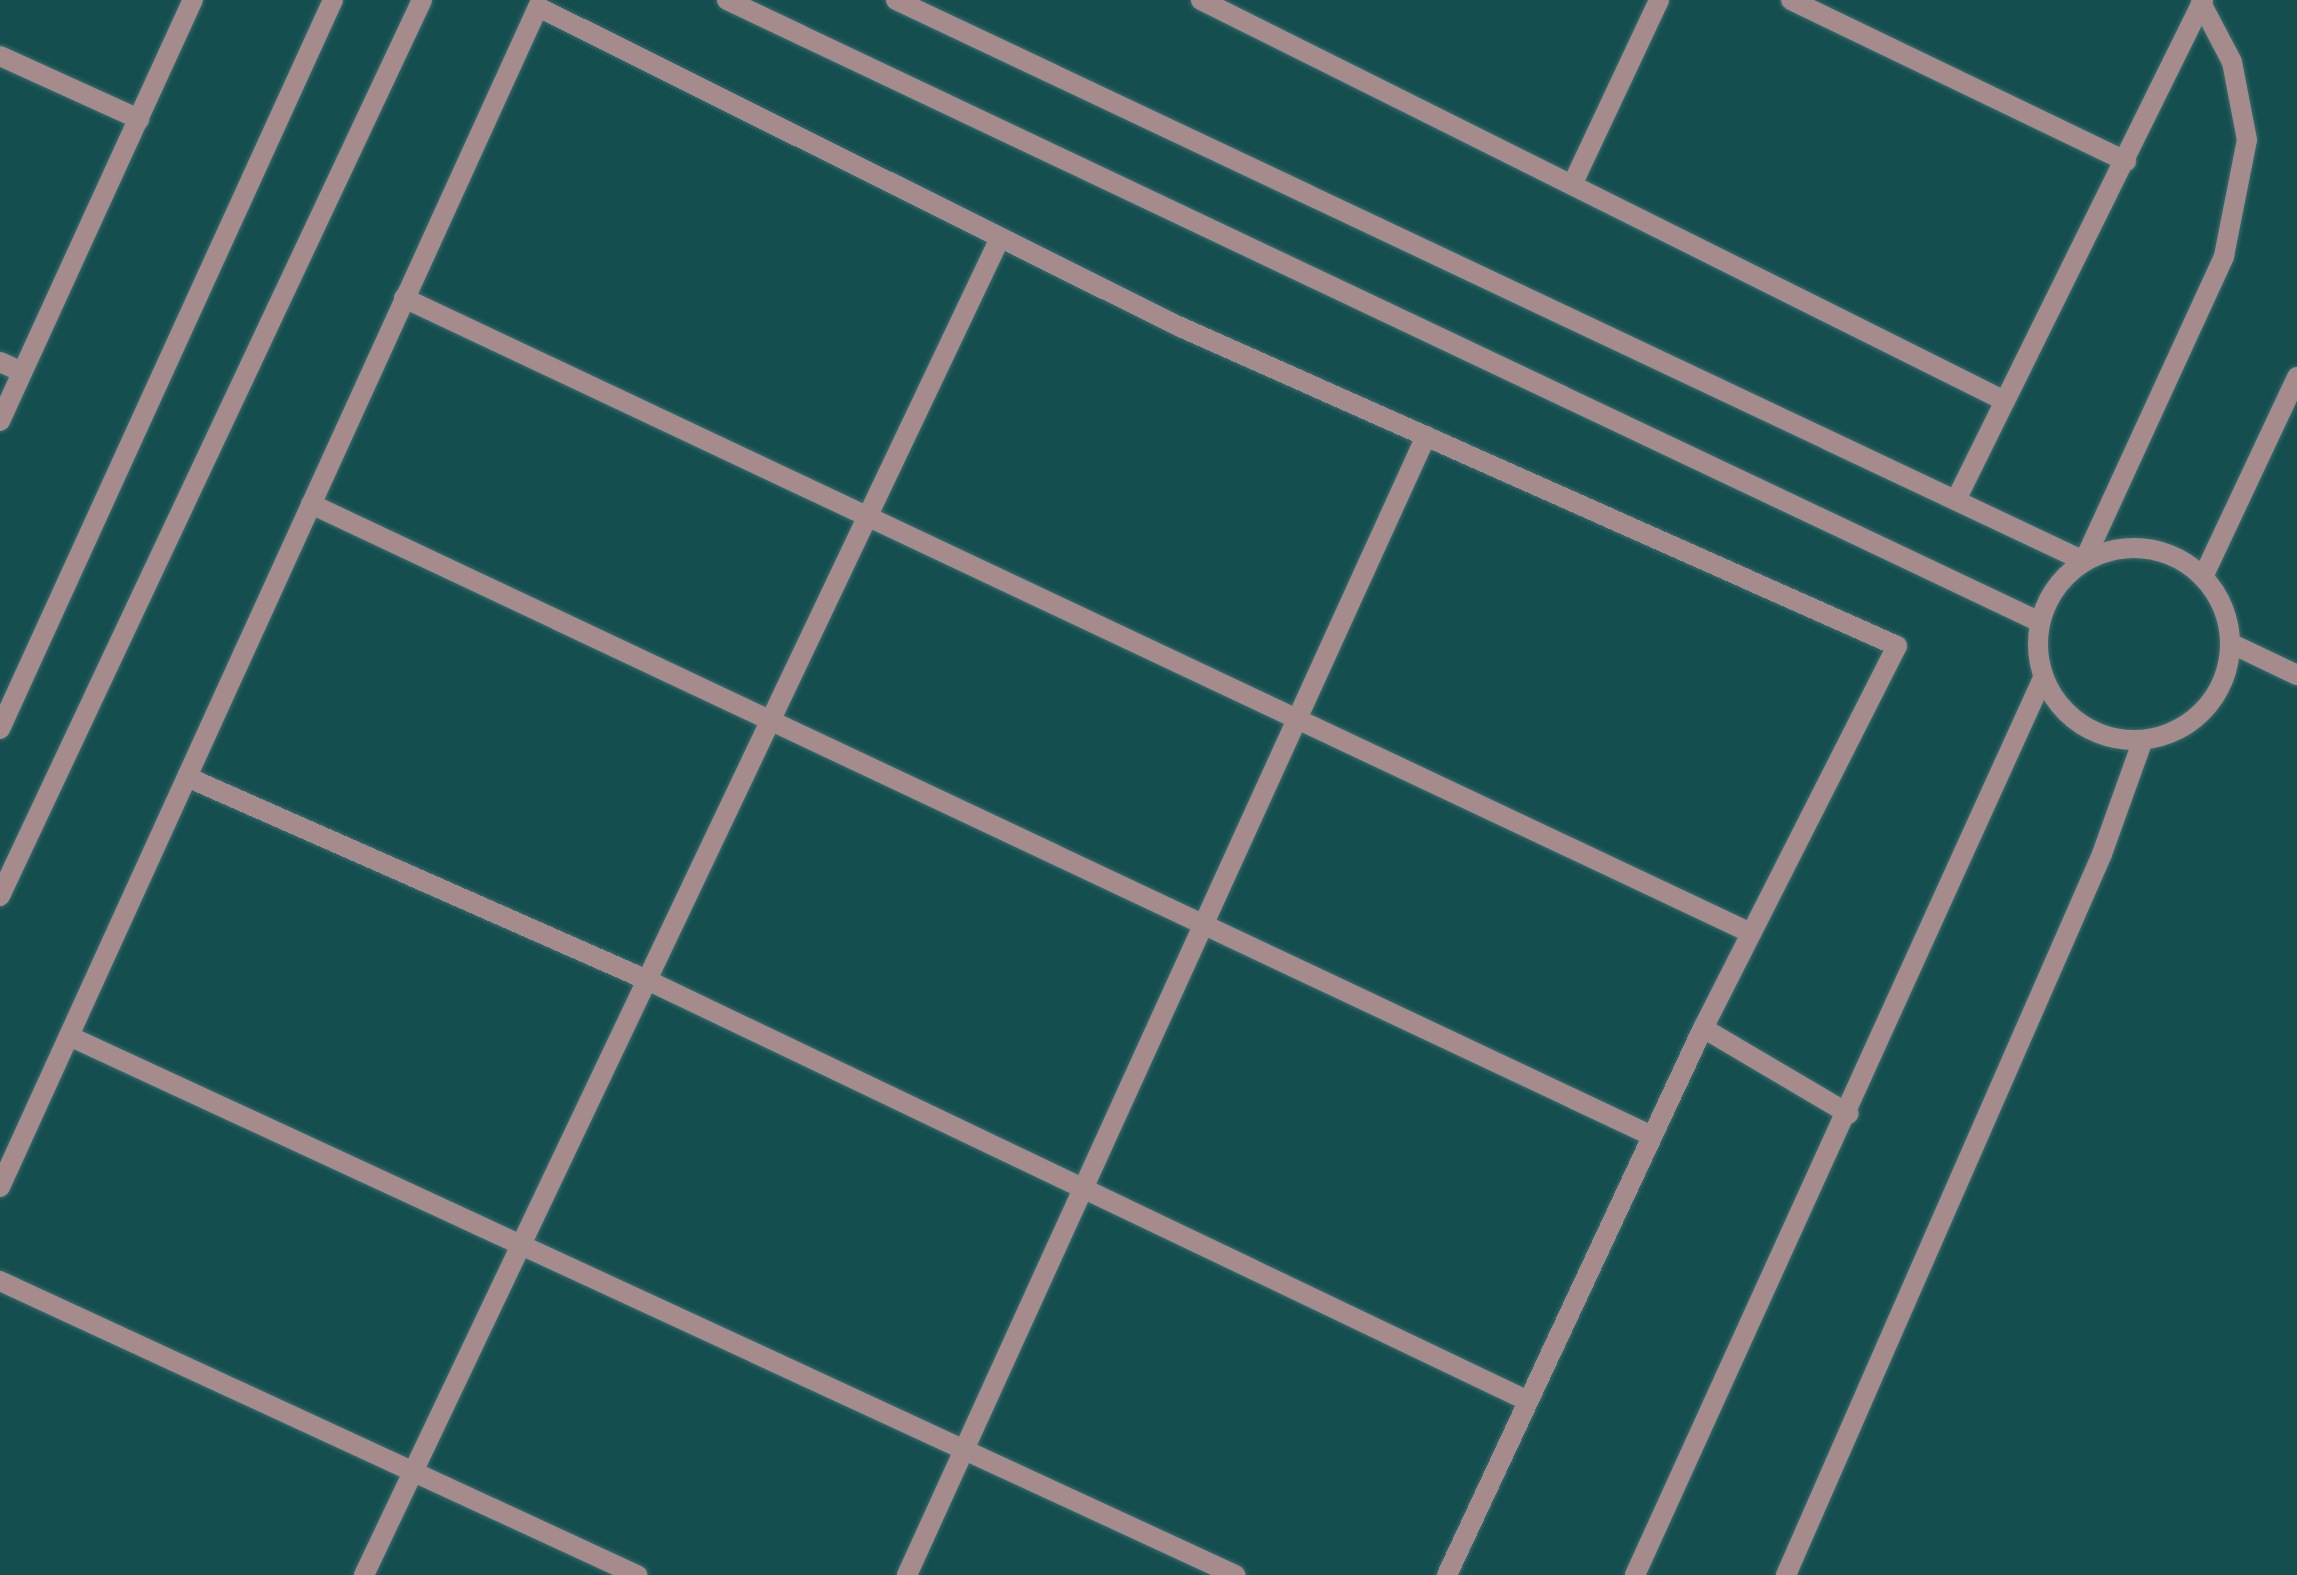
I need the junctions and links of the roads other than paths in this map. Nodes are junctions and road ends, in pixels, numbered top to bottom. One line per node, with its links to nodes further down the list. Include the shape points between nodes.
1 (193, 0): 11 (street)
2 (333, 0): 33 (street)
3 (422, 0): 36 (street)
4 (727, 0): 27 (street)
5 (896, 0): 22 (street)
6 (1201, 0): 13 (street)
7 (1659, 0): 13 (street)
8 (1791, 0): 12 (street)
9 (2202, 2): 12 (street); 25 (street, via 2232,62 2247,140 2224,256)
10 (0, 56): 11 (street)
11 (139, 119): 17 (street)
12 (2126, 161): 19 (street)
13 (1572, 185): 19 (street)
14 (1000, 238): 15 (street, via 538,7); 21 (street, via 1176,325); 24 (street)
15 (404, 298): 23 (street); 24 (street)
16 (0, 362): 17 (street)
17 (22, 372): 20 (street)
18 (2297, 377): 26 (street)
19 (2005, 401): 22 (street)
20 (0, 421)
21 (1426, 436): 32 (street); 38 (street, via 1897,646)
22 (1956, 500): 25 (street)
23 (311, 504): 31 (street); 35 (street)
24 (867, 517): 31 (street); 32 (street)
25 (2084, 561): 26 (street, via 2115,549 2146,549 2177,558); 27 (street, via 2059,582)
26 (2203, 577): 28 (street, via 2221,603)
27 (2040, 622): 30 (street)
28 (2230, 643): 29 (street); 34 (street, via 2216,696 2195,720)
29 (2297, 675)
30 (2043, 678): 34 (street, via 2058,704 2079,724 2106,737); 42 (street)
31 (770, 721): 37 (street); 39 (street)
32 (1300, 721): 37 (street); 38 (street)
33 (0, 729)
34 (2142, 742): 57 (street, via 2102,854)
35 (187, 777): 39 (street); 41 (street)
36 (0, 896)
37 (1206, 926): 43 (street); 45 (street)
38 (1751, 933): 40 (street)
39 (647, 980): 45 (street); 46 (street)
40 (1703, 1028): 42 (street); 43 (street)
41 (69, 1036): 44 (street); 46 (street)
42 (1849, 1114): 56 (street)
43 (1652, 1136): 48 (street)
44 (0, 1187)
45 (1088, 1189): 48 (street); 49 (street)
46 (520, 1245): 49 (street); 50 (street)
47 (0, 1281): 50 (street)
48 (1528, 1401): 55 (street)
49 (965, 1450): 53 (street); 54 (street)
50 (413, 1472): 51 (street); 52 (street)
51 (364, 1575)
52 (637, 1575)
53 (907, 1575)
54 (1235, 1575)
55 (1447, 1575)
56 (1635, 1575)
57 (1786, 1575)

